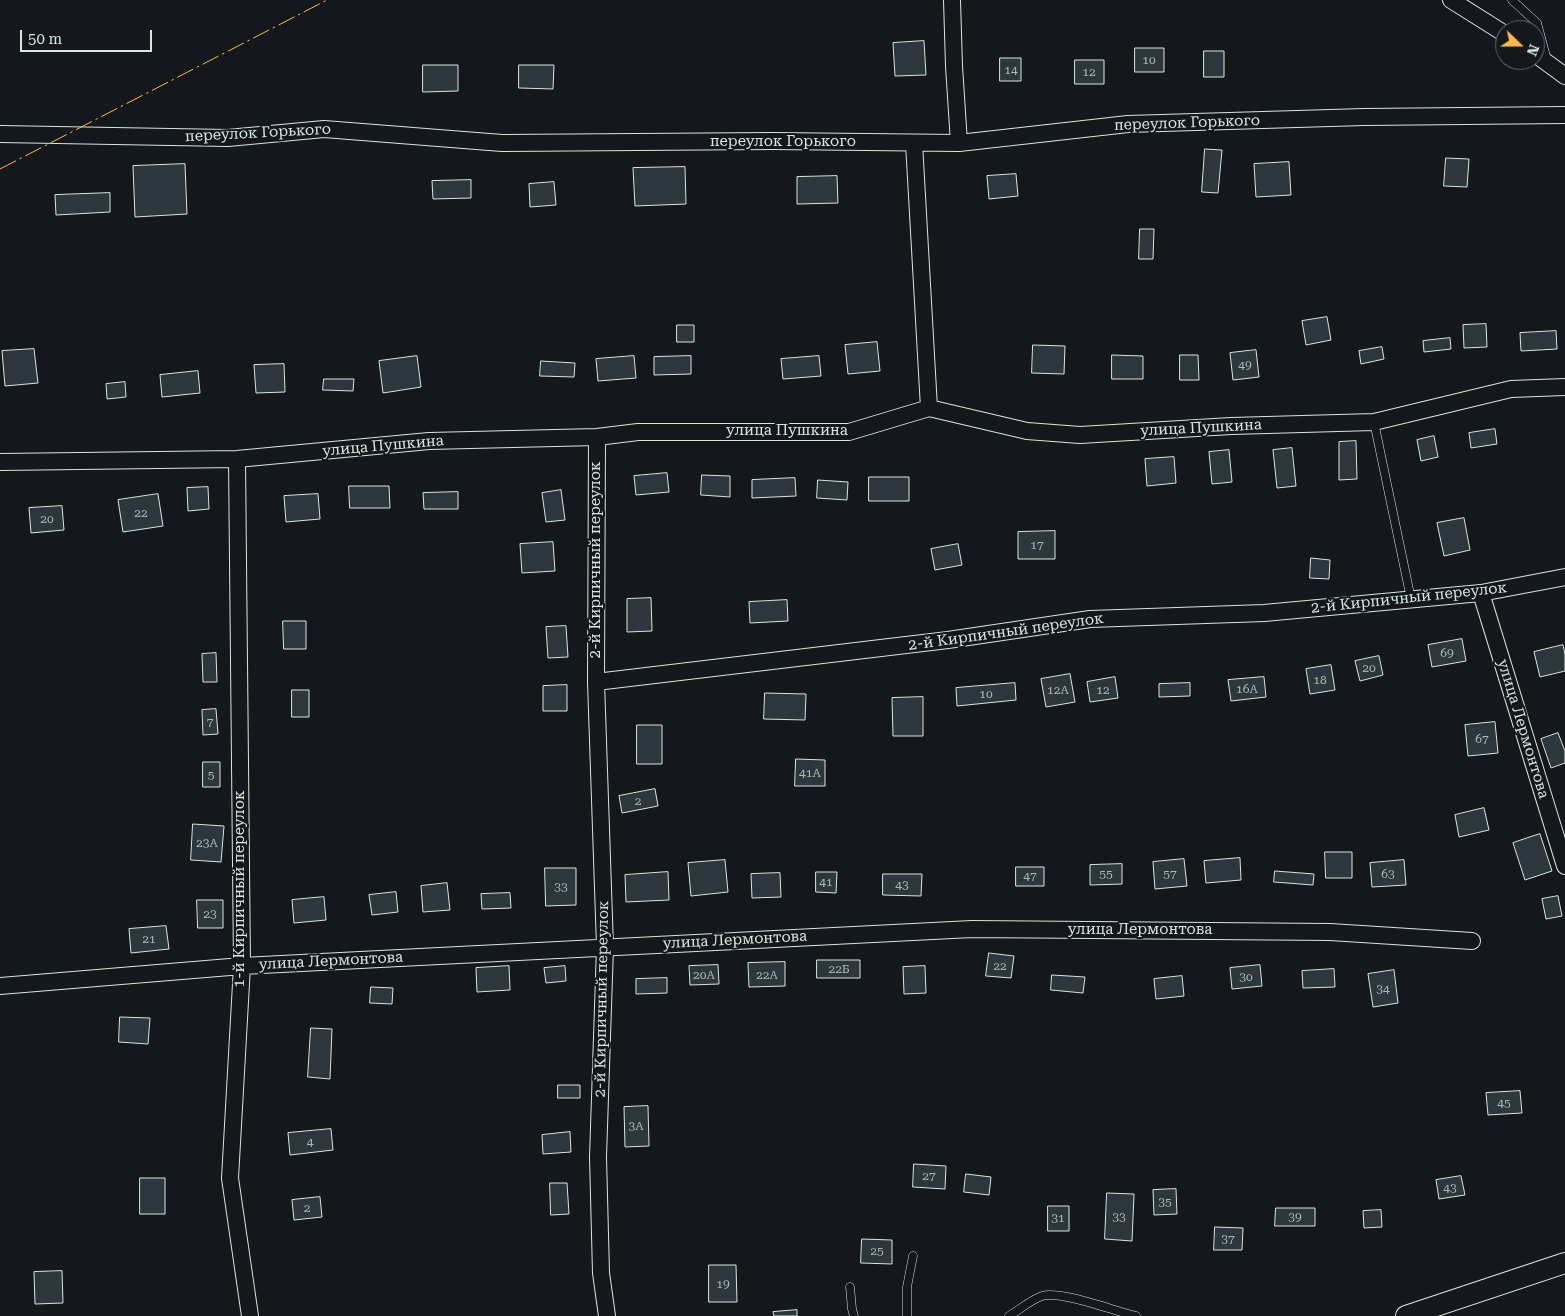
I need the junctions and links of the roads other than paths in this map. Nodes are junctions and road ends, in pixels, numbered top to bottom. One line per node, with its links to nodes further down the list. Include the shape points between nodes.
1 (952, 0): 11 (street)
2 (1452, 0): 5 (street)
3 (1512, 0): 4 (lane)
4 (1534, 20)
5 (1495, 28)
6 (1545, 61): 7 (street)
7 (1565, 76)
8 (1565, 116): 11 (street, переулок Горького, via 1364,117 1128,124)
9 (0, 134): 10 (street, переулок Горького, via 228,138 324,129 502,143)
10 (914, 143): 11 (street, переулок Горького); 13 (street)
11 (959, 143)
12 (1565, 387): 14 (street, улица Пушкина, via 1511,389)
13 (929, 408): 14 (street, улица Пушкина, via 1028,431 1080,435); 15 (street, улица Пушкина, via 849,432 638,432)
14 (1374, 422): 20 (lane)
15 (597, 437): 16 (street, улица Пушкина, via 429,441); 21 (street, 2-й Кирпичный переулок)
16 (237, 460): 17 (street, улица Пушкина); 25 (street, 1-й Кирпичный переулок)
17 (0, 462)
18 (1565, 577): 19 (street, 2-й Кирпичный переулок)
19 (1480, 593): 20 (street, 2-й Кирпичный переулок); 22 (street, улица Лермонтова)
20 (1411, 598): 21 (street, 2-й Кирпичный переулок, via 1264,613 1090,619 948,640)
21 (596, 682): 24 (street, 2-й Кирпичный переулок)
22 (1565, 866)
23 (1472, 941): 24 (street, улица Лермонтова, via 1330,932 972,929)
24 (606, 947): 25 (street, улица Лермонтова); 31 (street, 2-й Кирпичный переулок, via 598,1157 601,1272)
25 (242, 966): 26 (street, улица Лермонтова); 30 (street, 1-й Кирпичный переулок, via 230,1178)
26 (0, 986)
27 (913, 1256): 33 (lane, via 907,1287)
28 (1565, 1263): 36 (street)
29 (850, 1287): 32 (lane)
30 (250, 1316)
31 (607, 1316)
32 (854, 1316)
33 (907, 1316)
34 (1009, 1316): 35 (lane, via 1043,1296 1063,1295)
35 (1136, 1316)
36 (1406, 1316)

